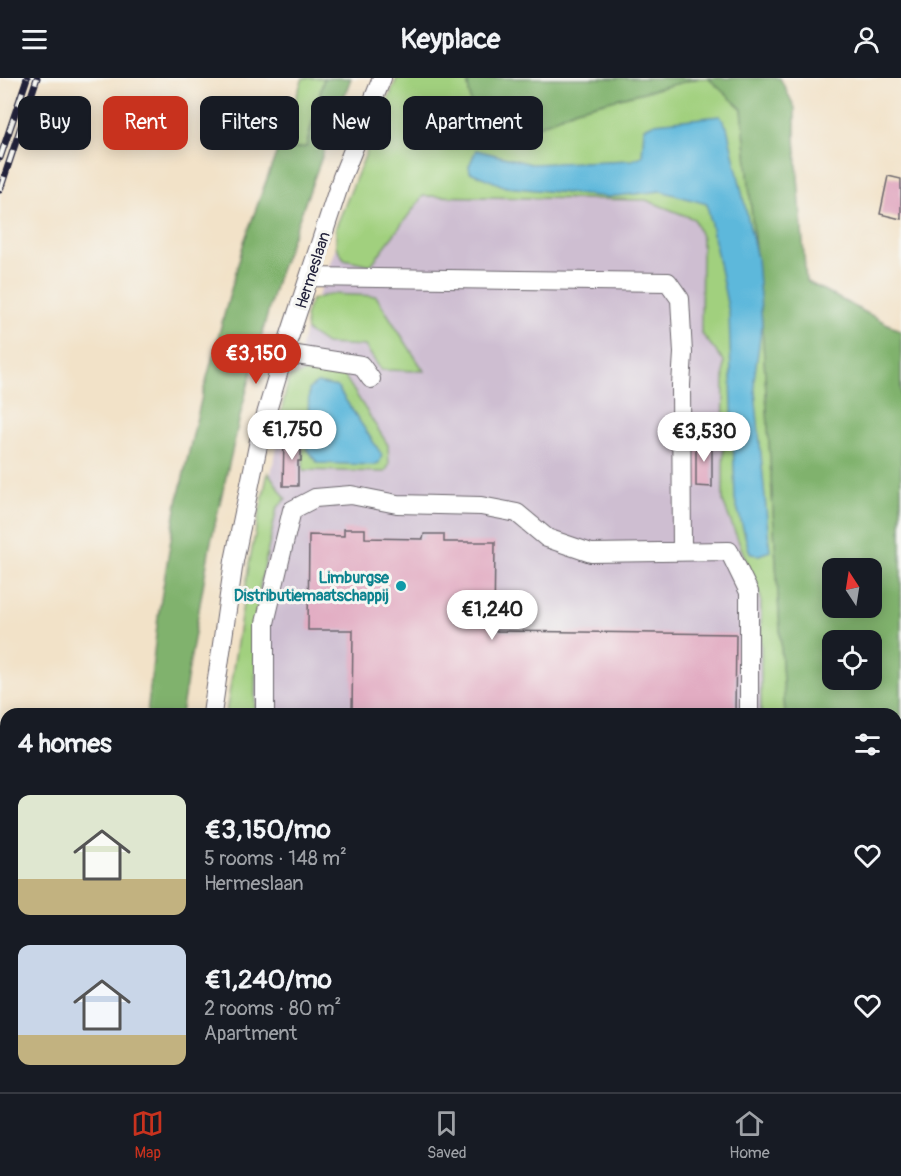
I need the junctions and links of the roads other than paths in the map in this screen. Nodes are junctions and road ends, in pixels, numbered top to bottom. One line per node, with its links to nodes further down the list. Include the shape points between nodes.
1 (382, 78): 2 (street, Hermeslaan, via 342,177)
2 (309, 277): 3 (street, Hermeslaan); 5 (street, via 668,282 680,299 683,353)
3 (284, 353): 4 (street, via 361,364); 6 (street, Hermeslaan, via 261,431 234,561)
4 (371, 379)
5 (682, 551): 7 (street, via 591,553 547,538 517,513 481,506 397,504 351,495 315,498 292,510 265,623); 8 (street, via 729,551 749,592)
6 (213, 708)
7 (265, 708)
8 (749, 708)

